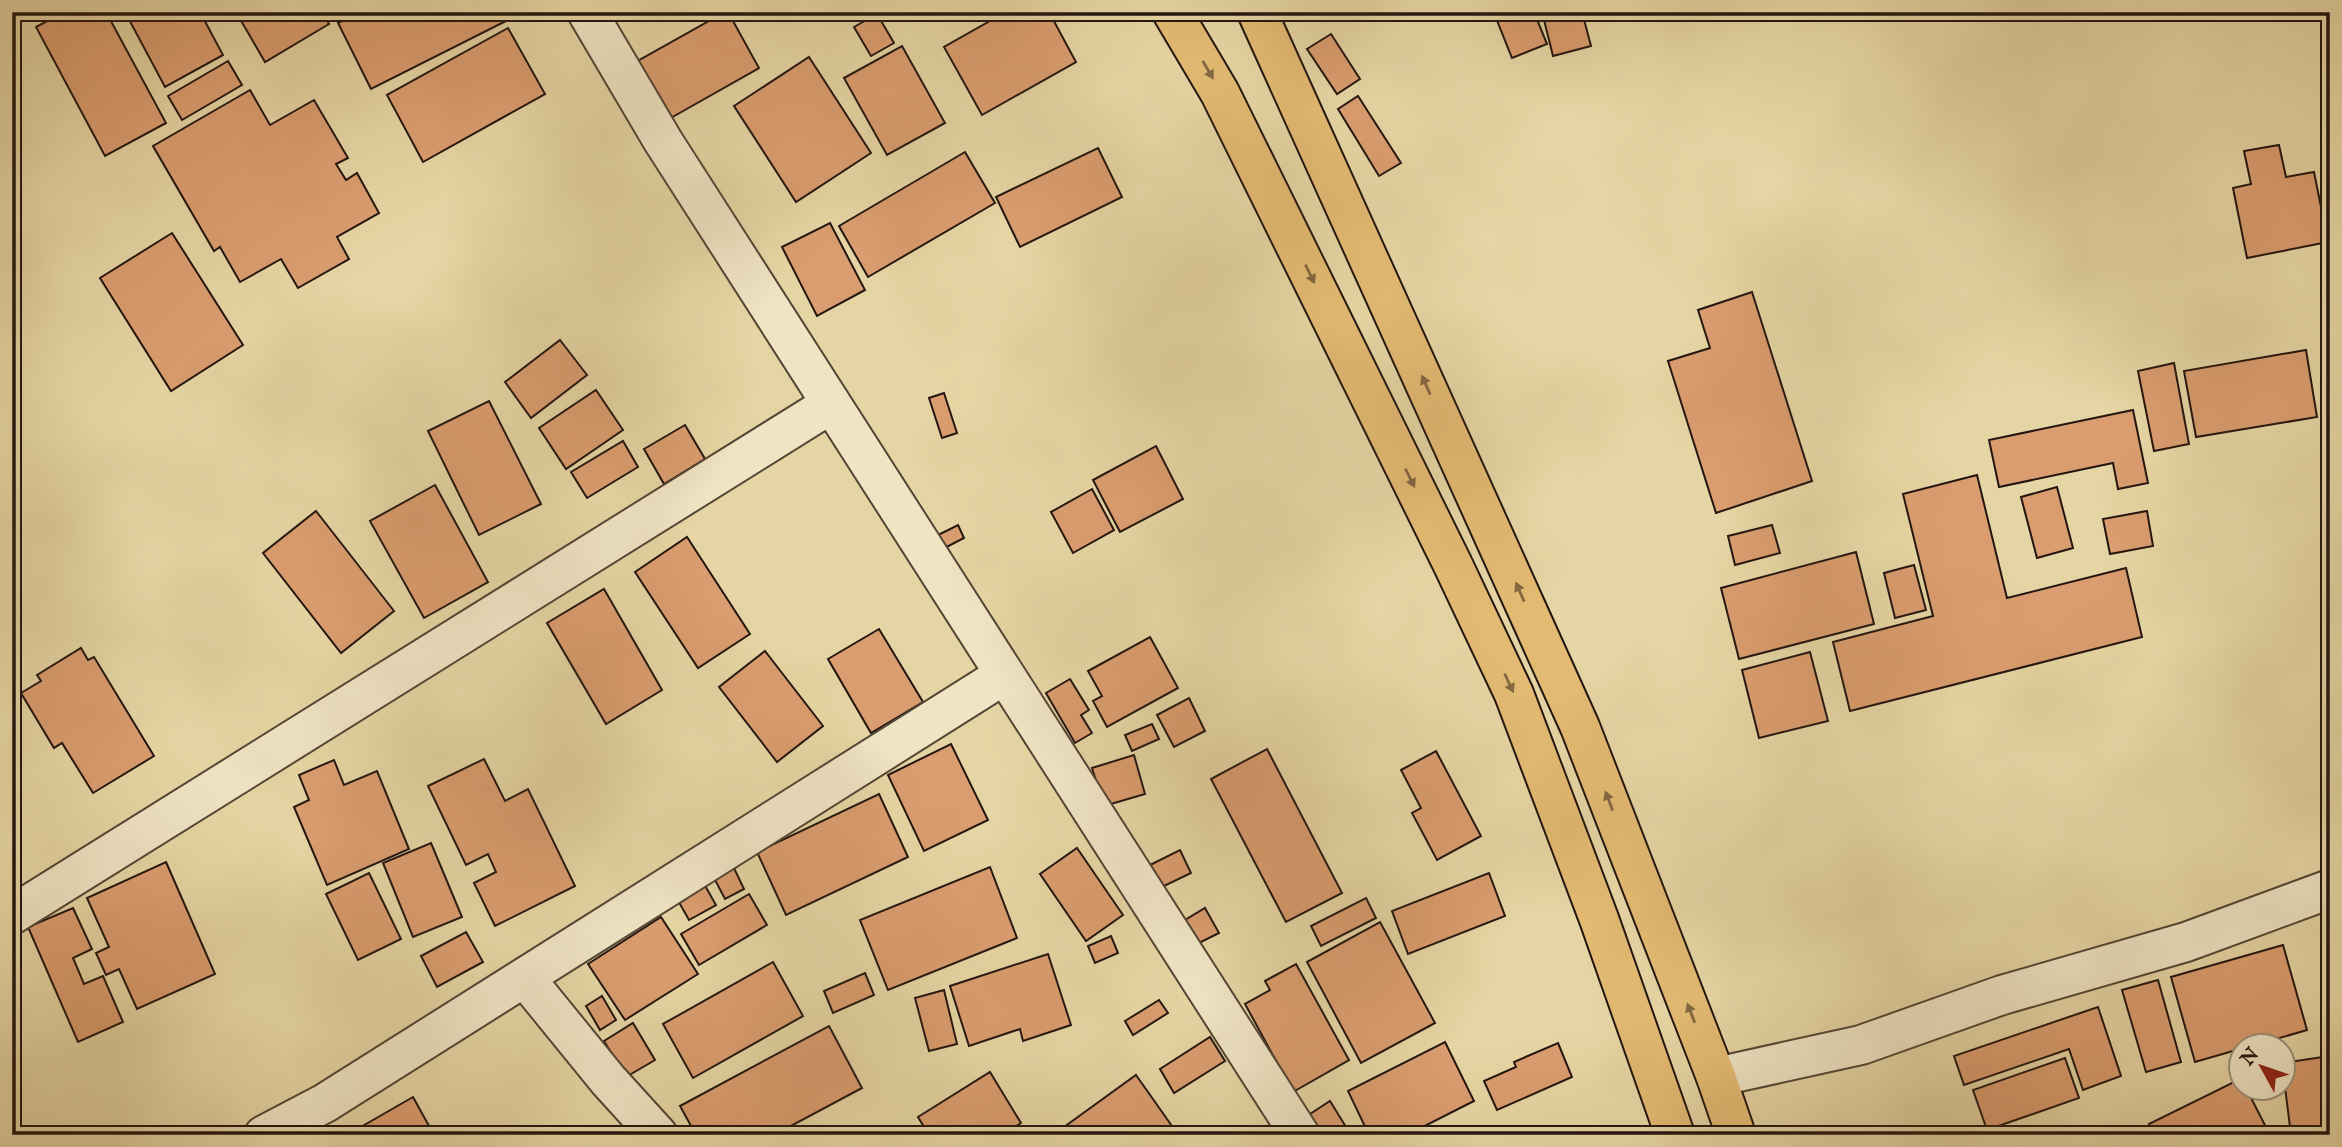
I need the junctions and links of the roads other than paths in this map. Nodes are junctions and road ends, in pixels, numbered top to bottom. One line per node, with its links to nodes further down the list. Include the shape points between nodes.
1 (587, 12): 4 (street, via 663,141)
2 (1172, 12): 13 (main road, one-way to 13, via 1220,93 1514,694)
3 (1258, 12): 9 (main road, one-way to 3, via 1580,727)
4 (831, 404): 5 (street); 7 (street)
5 (1004, 675): 8 (street); 12 (street)
6 (2330, 889): 9 (street, via 2186,942 2002,995 1861,1045)
7 (12, 915)
8 (526, 978): 10 (street, via 325,1103); 11 (street)
9 (1716, 1077): 14 (main road)
10 (264, 1135)
11 (658, 1135)
12 (1300, 1135)
13 (1675, 1135)
14 (1736, 1135)

